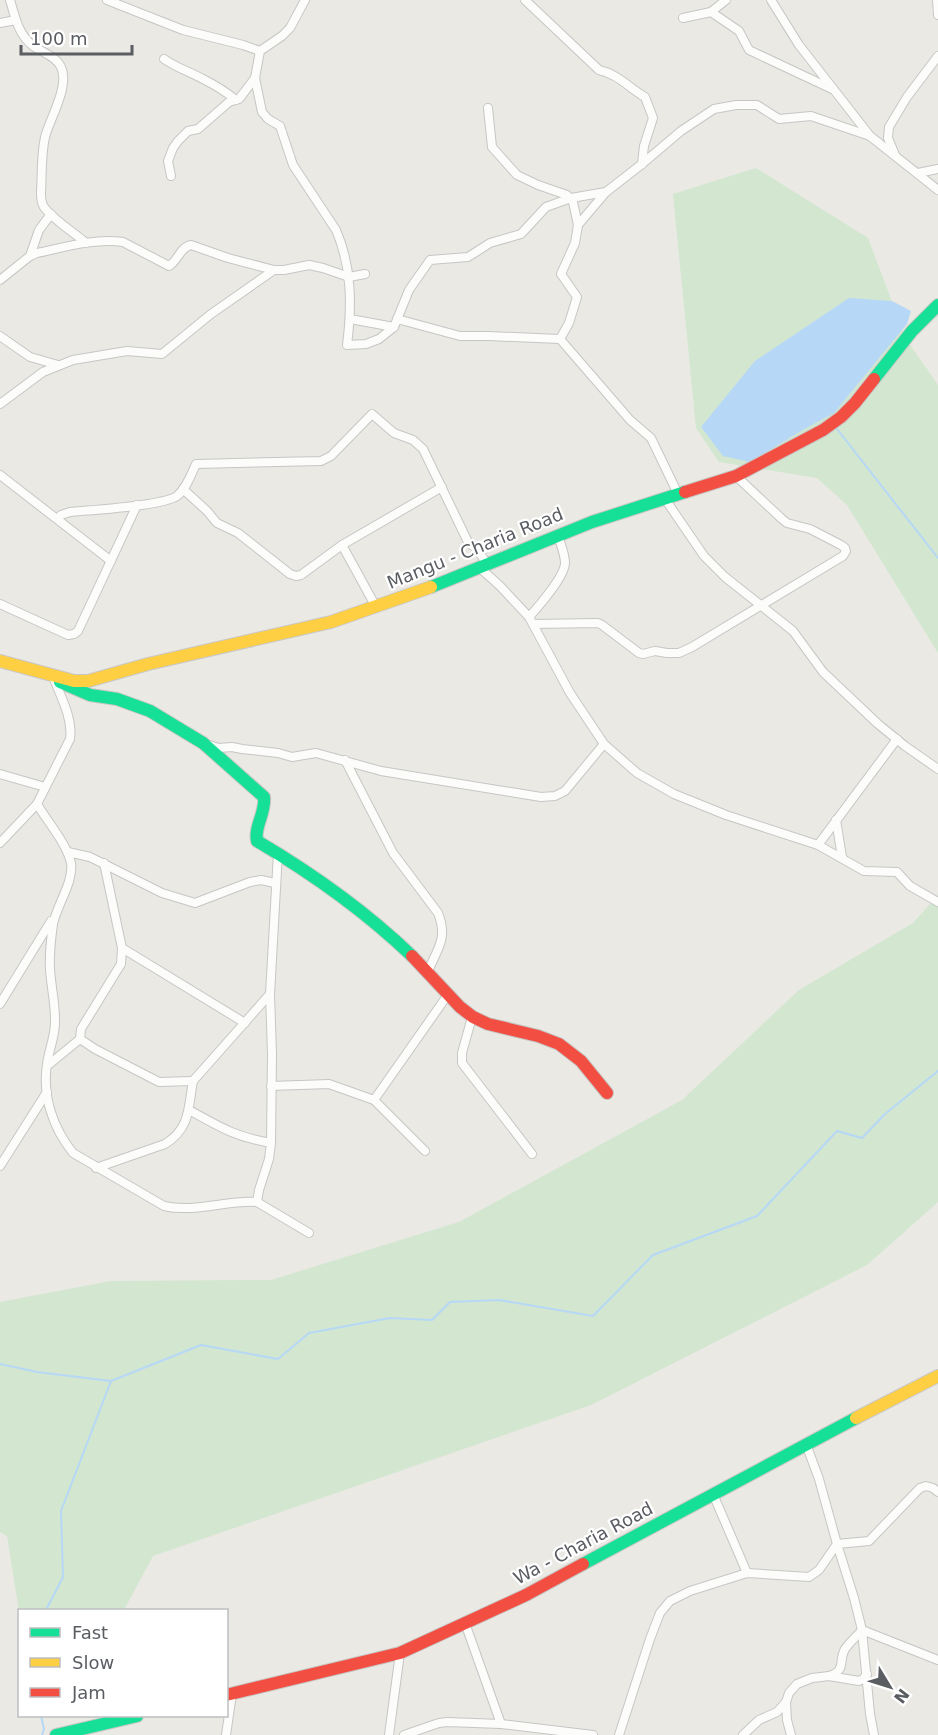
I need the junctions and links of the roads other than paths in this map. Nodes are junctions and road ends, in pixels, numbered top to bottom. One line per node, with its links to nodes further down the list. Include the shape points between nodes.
1 (10, 0): 11 (street)
2 (107, 0): 13 (street, via 183,30)
3 (305, 0): 13 (street, via 290,28)
4 (525, 0): 22 (street, via 599,70 624,81 645,97 652,118)
5 (726, 0): 8 (street)
6 (771, 0): 17 (street, via 799,45)
7 (937, 0): 9 (street)
8 (711, 12): 10 (street); 17 (street, via 739,31 749,50)
9 (938, 15)
10 (683, 18)
11 (16, 20): 12 (street); 29 (street, via 24,37 57,60 63,71 60,95 44,145 41,193 44,207)
12 (0, 23)
13 (260, 51): 16 (street)
14 (938, 56): 21 (street, via 889,127 888,138)
15 (164, 60): 18 (street)
16 (255, 78): 18 (street); 35 (street, via 262,112 280,126 293,165 336,230)
17 (836, 90): 20 (street)
18 (236, 100): 25 (street, via 178,141 168,161)
19 (488, 108): 28 (street, via 492,147 517,175)
20 (870, 136): 21 (street); 22 (street, via 811,116 779,119 757,105 736,105 714,109 701,117)
21 (895, 156): 24 (street)
22 (642, 164): 27 (street)
23 (938, 169): 24 (street)
24 (918, 173): 26 (street)
25 (171, 176)
26 (938, 190)
27 (606, 192): 28 (street); 30 (street)
28 (571, 198): 30 (street); 39 (street, via 546,207 521,234 490,243 468,257 430,260 409,290)
29 (51, 214): 31 (street); 32 (street, via 39,231)
30 (578, 225): 41 (street, via 575,243 561,274 576,297)
31 (86, 243): 32 (street); 33 (street, via 123,242 169,266 191,244)
32 (30, 256): 36 (street)
33 (274, 270): 35 (street, via 309,266); 42 (street, via 162,354 127,351)
34 (365, 274): 35 (street)
35 (349, 277): 38 (street)
36 (0, 280)
37 (938, 305): 45 (street, Mangu - Charia Road, via 841,417)
38 (350, 319): 39 (street); 39 (street, via 347,345 372,342)
39 (396, 323): 41 (street, via 460,336)
40 (0, 336): 42 (street, via 30,357)
41 (560, 339): 48 (street, via 630,420 651,438)
42 (58, 365): 43 (street)
43 (0, 404)
44 (0, 475): 51 (street)
45 (736, 476): 48 (street, Mangu - Charia Road); 57 (street, via 787,523 810,529 841,545 846,552)
46 (442, 487): 47 (street, via 420,445 394,433 372,414 331,456 321,461 196,464); 53 (street); 55 (street)
47 (183, 489): 50 (street, via 169,500); 53 (street, via 216,524 238,533 290,574 301,575)
48 (678, 494): 49 (street, Mangu - Charia Road)
49 (665, 499): 52 (street, Mangu - Charia Road); 57 (street, via 704,556)
50 (137, 505): 51 (street, via 70,512); 54 (street)
51 (58, 519): 54 (street)
52 (558, 535): 55 (street, Mangu - Charia Road); 59 (street, via 565,564)
53 (342, 545): 58 (street)
54 (111, 561): 56 (street, via 74,634 68,636)
55 (483, 566): 58 (street, Mangu - Charia Road); 59 (street)
56 (0, 604)
57 (760, 605): 59 (street, via 679,653 639,653 598,624); 62 (street, via 793,631 823,672)
58 (376, 607): 61 (street, Mangu - Charia Road, via 88,681)
59 (531, 621): 64 (street, via 570,693)
60 (0, 661): 61 (street, Mangu - Charia Road)
61 (49, 676): 63 (street, via 90,695 134,704); 68 (street, via 71,732)
62 (897, 739): 66 (street); 70 (street)
63 (203, 743): 65 (street, via 292,757 316,753); 74 (street, via 264,798 264,812 255,837)
64 (604, 744): 65 (street, via 566,791 541,797 381,771); 72 (street, via 637,772 674,794)
65 (345, 760): 81 (street, via 393,853 438,913 443,936)
66 (938, 769)
67 (0, 774): 68 (street)
68 (45, 787): 69 (street)
69 (37, 804): 71 (street); 73 (street)
70 (836, 820): 72 (street); 75 (street)
71 (0, 843)
72 (818, 845): 75 (street)
73 (68, 852): 76 (street); 79 (street, via 71,872)
74 (278, 853): 77 (street); 81 (street, via 356,907)
75 (842, 857): 78 (street, via 864,871 897,872 910,886)
76 (104, 863): 77 (street, via 162,892 195,903 250,882); 80 (street)
77 (275, 883): 83 (street)
78 (938, 902)
79 (55, 915): 84 (street); 88 (street, via 50,970 56,1023)
80 (122, 948): 86 (street); 87 (street, via 121,964 81,1029)
81 (428, 971): 82 (street)
82 (449, 993): 85 (street); 93 (street)
83 (270, 994): 86 (street); 90 (street)
84 (0, 1004)
85 (472, 1017): 92 (street, via 570,1050); 97 (street, via 462,1063)
86 (245, 1023): 89 (street)
87 (80, 1039): 88 (street); 89 (street, via 159,1082)
88 (47, 1066): 91 (street)
89 (193, 1080): 94 (street)
90 (271, 1086): 93 (street, via 329,1084); 95 (street)
91 (47, 1092): 98 (street); 99 (street, via 64,1142 73,1153)
92 (607, 1094)
93 (374, 1100): 96 (street)
94 (189, 1110): 95 (street, via 229,1132); 99 (street, via 175,1138)
95 (270, 1143): 100 (street)
96 (425, 1151)
97 (532, 1154)
98 (0, 1166)
99 (96, 1167): 100 (street, via 172,1208)
100 (257, 1202): 101 (street)
101 (309, 1233)
102 (938, 1376): 103 (street, Wa - Charia Road)
103 (806, 1444): 105 (street, Wa - Charia Road); 106 (street)
104 (938, 1492): 106 (street, via 926,1486 920,1488 869,1541)
105 (713, 1494): 107 (street); 108 (street, Wa - Charia Road, via 526,1595)
106 (837, 1544): 107 (street, via 819,1570 809,1577); 109 (street)
107 (747, 1573): 124 (street, via 690,1591 670,1601 660,1613)
108 (465, 1623): 110 (street, Wa - Charia Road); 118 (street)
109 (862, 1630): 111 (street); 112 (street); 113 (street, via 845,1649 840,1669)
110 (400, 1653): 114 (street, Wa - Charia Road); 121 (street)
111 (938, 1660)
112 (867, 1674): 113 (street, via 859,1680); 127 (street)
113 (829, 1676): 115 (street, via 797,1684)
114 (229, 1695)
115 (786, 1702): 125 (street); 126 (street)
116 (133, 1717): 119 (street)
117 (227, 1717): 120 (street)
118 (501, 1724): 122 (street, via 447,1722); 123 (street)
119 (56, 1735)
120 (226, 1735)
121 (389, 1735)
122 (404, 1735)
123 (592, 1735)
124 (619, 1735)
125 (742, 1735)
126 (791, 1735)
127 (874, 1735)

